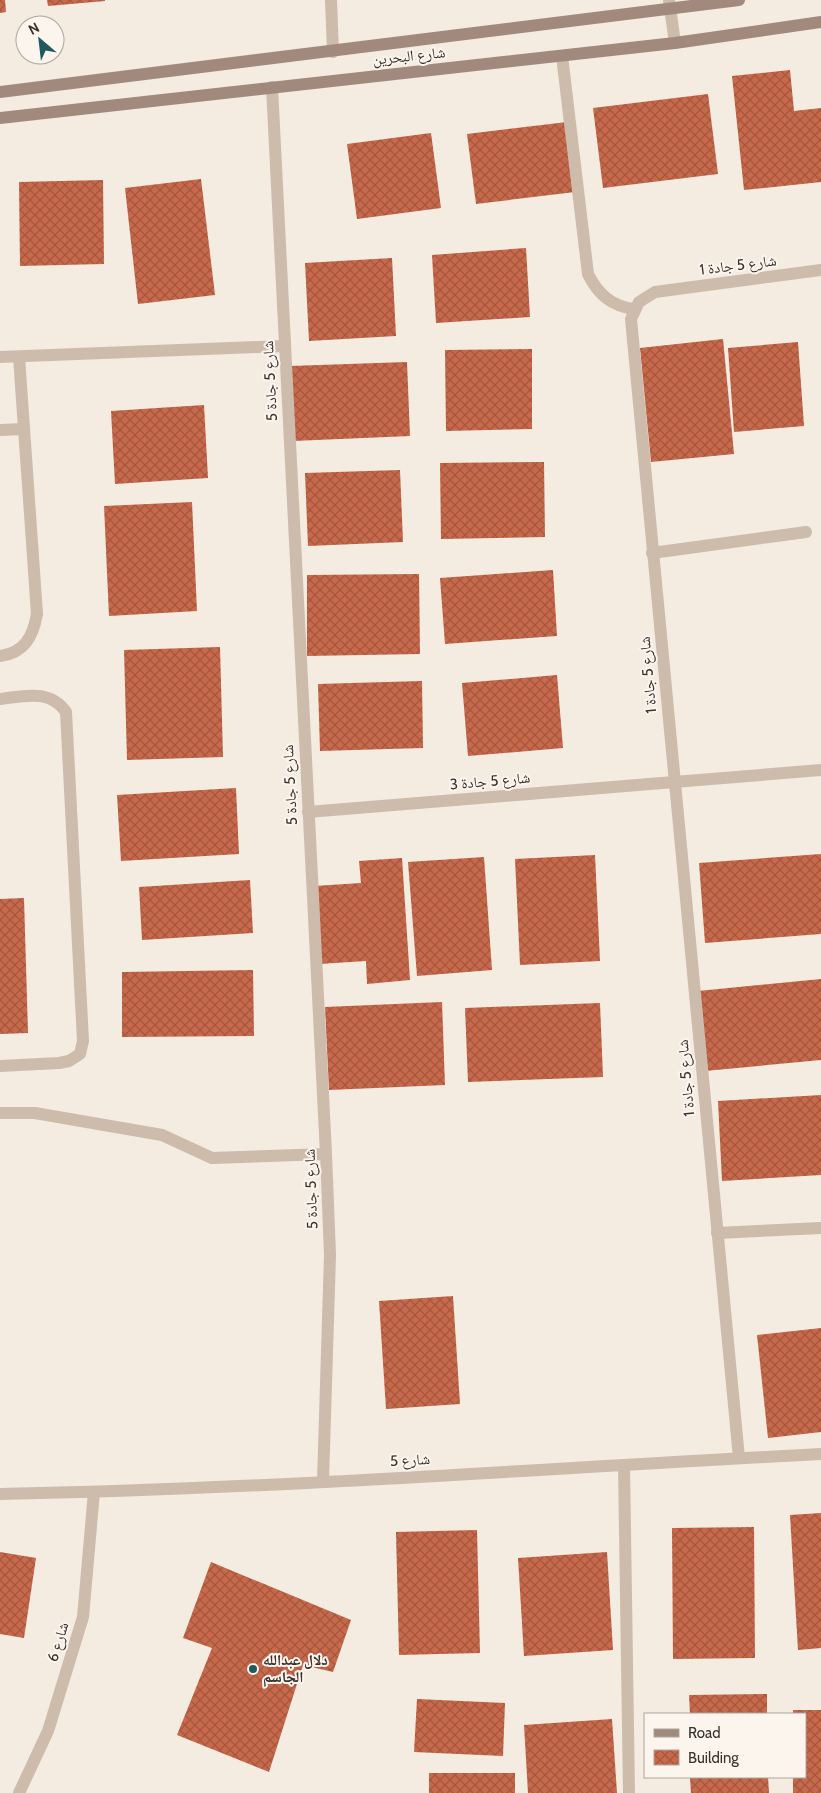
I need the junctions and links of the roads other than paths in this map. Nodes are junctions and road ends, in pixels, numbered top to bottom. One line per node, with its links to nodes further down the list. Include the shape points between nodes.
1 (331, 0): 6 (street)
2 (739, 0): 3 (street, شارع البحرين)
3 (670, 5): 5 (street); 6 (street, شارع البحرين)
4 (821, 22): 5 (street, شارع البحرين)
5 (675, 43): 7 (street, شارع البحرين)
6 (333, 52): 9 (street, شارع البحرين)
7 (562, 56): 8 (street, شارع البحرين); 12 (street, via 588,274 610,302)
8 (272, 87): 10 (street, شارع البحرين); 13 (street, شارع 5 جادة 5)
9 (0, 92)
10 (0, 118)
11 (821, 270): 12 (street, شارع 5 جادة 1, via 655,292 647,295)
12 (634, 309): 19 (street, شارع 5 جادة 1, via 631,328)
13 (285, 346): 15 (street); 24 (street, شارع 5 جادة 5)
14 (0, 357): 15 (street)
15 (19, 357): 16 (street)
16 (24, 429): 17 (street); 20 (street, via 37,614 34,631 25,646 10,655)
17 (0, 430)
18 (806, 532): 19 (street)
19 (652, 553): 23 (street, شارع 5 جادة 1)
20 (0, 656)
21 (0, 699): 25 (street, via 49,698 58,701 66,712 84,1041 80,1054 69,1061)
22 (821, 770): 23 (street, شارع 5 جادة 3)
23 (674, 782): 24 (street, شارع 5 جادة 3); 29 (street, شارع 5 جادة 1)
24 (308, 812): 27 (street, شارع 5 جادة 5)
25 (0, 1066)
26 (0, 1114): 27 (street, via 36,1113 162,1135 212,1158)
27 (326, 1154): 33 (street, شارع 5 جادة 5, via 330,1255)
28 (821, 1228): 29 (street)
29 (717, 1233): 31 (street, شارع 5 جادة 1)
30 (821, 1454): 31 (street, شارع 5)
31 (739, 1458): 32 (street, شارع 5)
32 (624, 1465): 33 (street, شارع 5); 37 (street)
33 (323, 1481): 34 (street, شارع 5)
34 (94, 1492): 35 (street, شارع 5); 36 (street, شارع 6, via 83,1617 48,1731)
35 (0, 1494)
36 (19, 1793)
37 (629, 1793)

